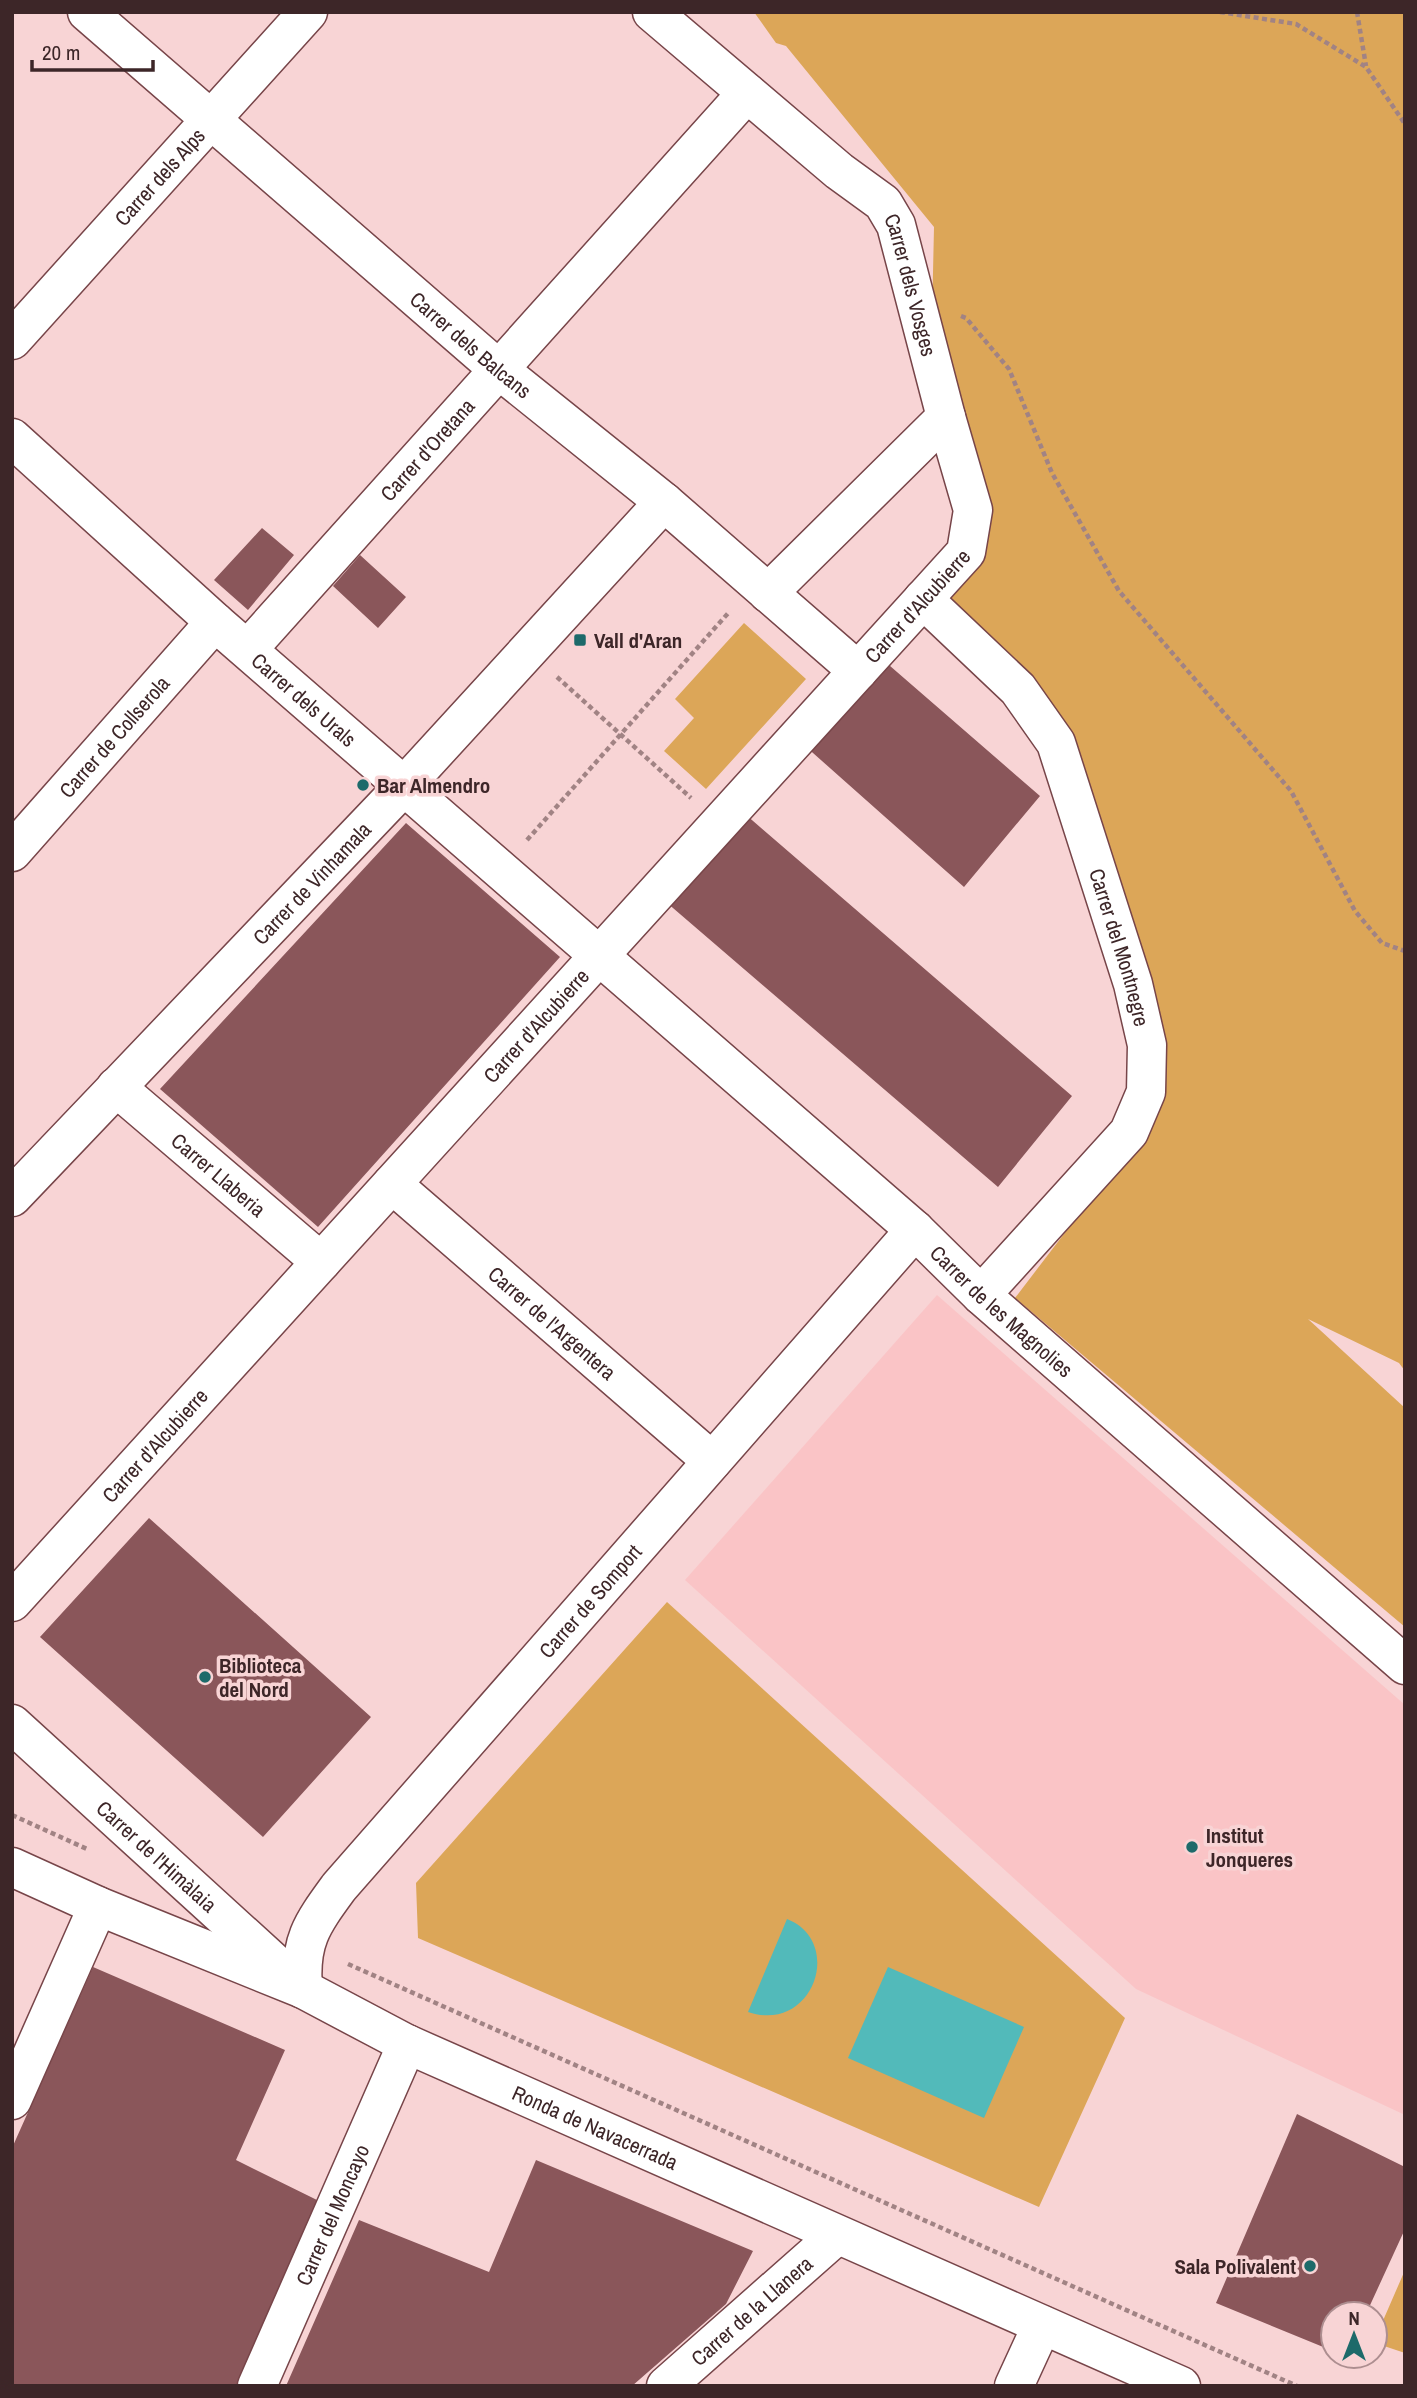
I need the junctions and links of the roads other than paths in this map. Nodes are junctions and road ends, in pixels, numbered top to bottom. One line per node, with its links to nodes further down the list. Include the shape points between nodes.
1 (88, 12): 5 (street, Carrer dels Balcans)
2 (308, 12): 5 (street, Carrer dels Alps)
3 (652, 12): 4 (street, Carrer dels Vosges)
4 (747, 93): 7 (street, Carrer d'Oretana); 8 (street, Carrer dels Vosges, via 883,203 896,225)
5 (212, 120): 6 (street, Carrer dels Alps); 7 (street, Carrer dels Balcans)
6 (12, 340)
7 (497, 369): 10 (street, Carrer dels Balcans); 14 (street, Carrer d'Oretana)
8 (946, 417): 11 (street); 12 (street, Carrer d'Alcubierre, via 973,510 966,552)
9 (12, 438): 13 (street, Carrer dels Urals)
10 (664, 502): 11 (street, Carrer dels Balcans); 16 (street, Carrer de Vinhamala)
11 (762, 588): 15 (street, Carrer dels Balcans)
12 (923, 599): 15 (street, Carrer d'Alcubierre); 24 (street, Carrer del Montnegre, via 1018,689 1056,743 1133,984 1147,1045 1146,1092 1129,1132)
13 (215, 622): 14 (street, Carrer dels Urals); 17 (street, Carrer de Collserola)
14 (248, 649): 16 (street, Carrer dels Urals)
15 (858, 671): 18 (street, Carrer d'Alcubierre)
16 (405, 785): 18 (street, Carrer dels Urals); 19 (street, Carrer de Vinhamala)
17 (12, 852)
18 (599, 954): 20 (street, Carrer d'Alcubierre); 22 (street, Carrer de les Magnolies)
19 (116, 1087): 21 (street, Carrer de Vinhamala); 23 (street, Carrer Llaberia)
20 (392, 1184): 23 (street, Carrer d'Alcubierre); 25 (street, Carrer de l'Argentera)
21 (12, 1197)
22 (915, 1230): 24 (street, Carrer de les Magnolies); 25 (street, Carrer de Somport)
23 (321, 1262): 26 (street, Carrer d'Alcubierre)
24 (981, 1295): 27 (street, Carrer de les Magnolies)
25 (712, 1461): 31 (street, Carrer de Somport, via 339,1887 310,1927 304,1945)
26 (12, 1602)
27 (1405, 1665)
28 (12, 1724): 31 (street, Carrer de l'Himàlaia)
29 (12, 1867): 30 (street, Ronda de Navacerrada)
30 (98, 1906): 31 (street, Ronda de Navacerrada); 33 (street)
31 (303, 1989): 32 (street, Ronda de Navacerrada)
32 (407, 2045): 34 (street, Ronda de Navacerrada); 36 (street, Carrer del Moncayo)
33 (12, 2100)
34 (837, 2235): 35 (street, Ronda de Navacerrada); 37 (street, Carrer de la Llanera)
35 (1042, 2325): 38 (street); 39 (street, Ronda de Navacerrada)
36 (257, 2386)
37 (666, 2386)
38 (1014, 2386)
39 (1181, 2386)

